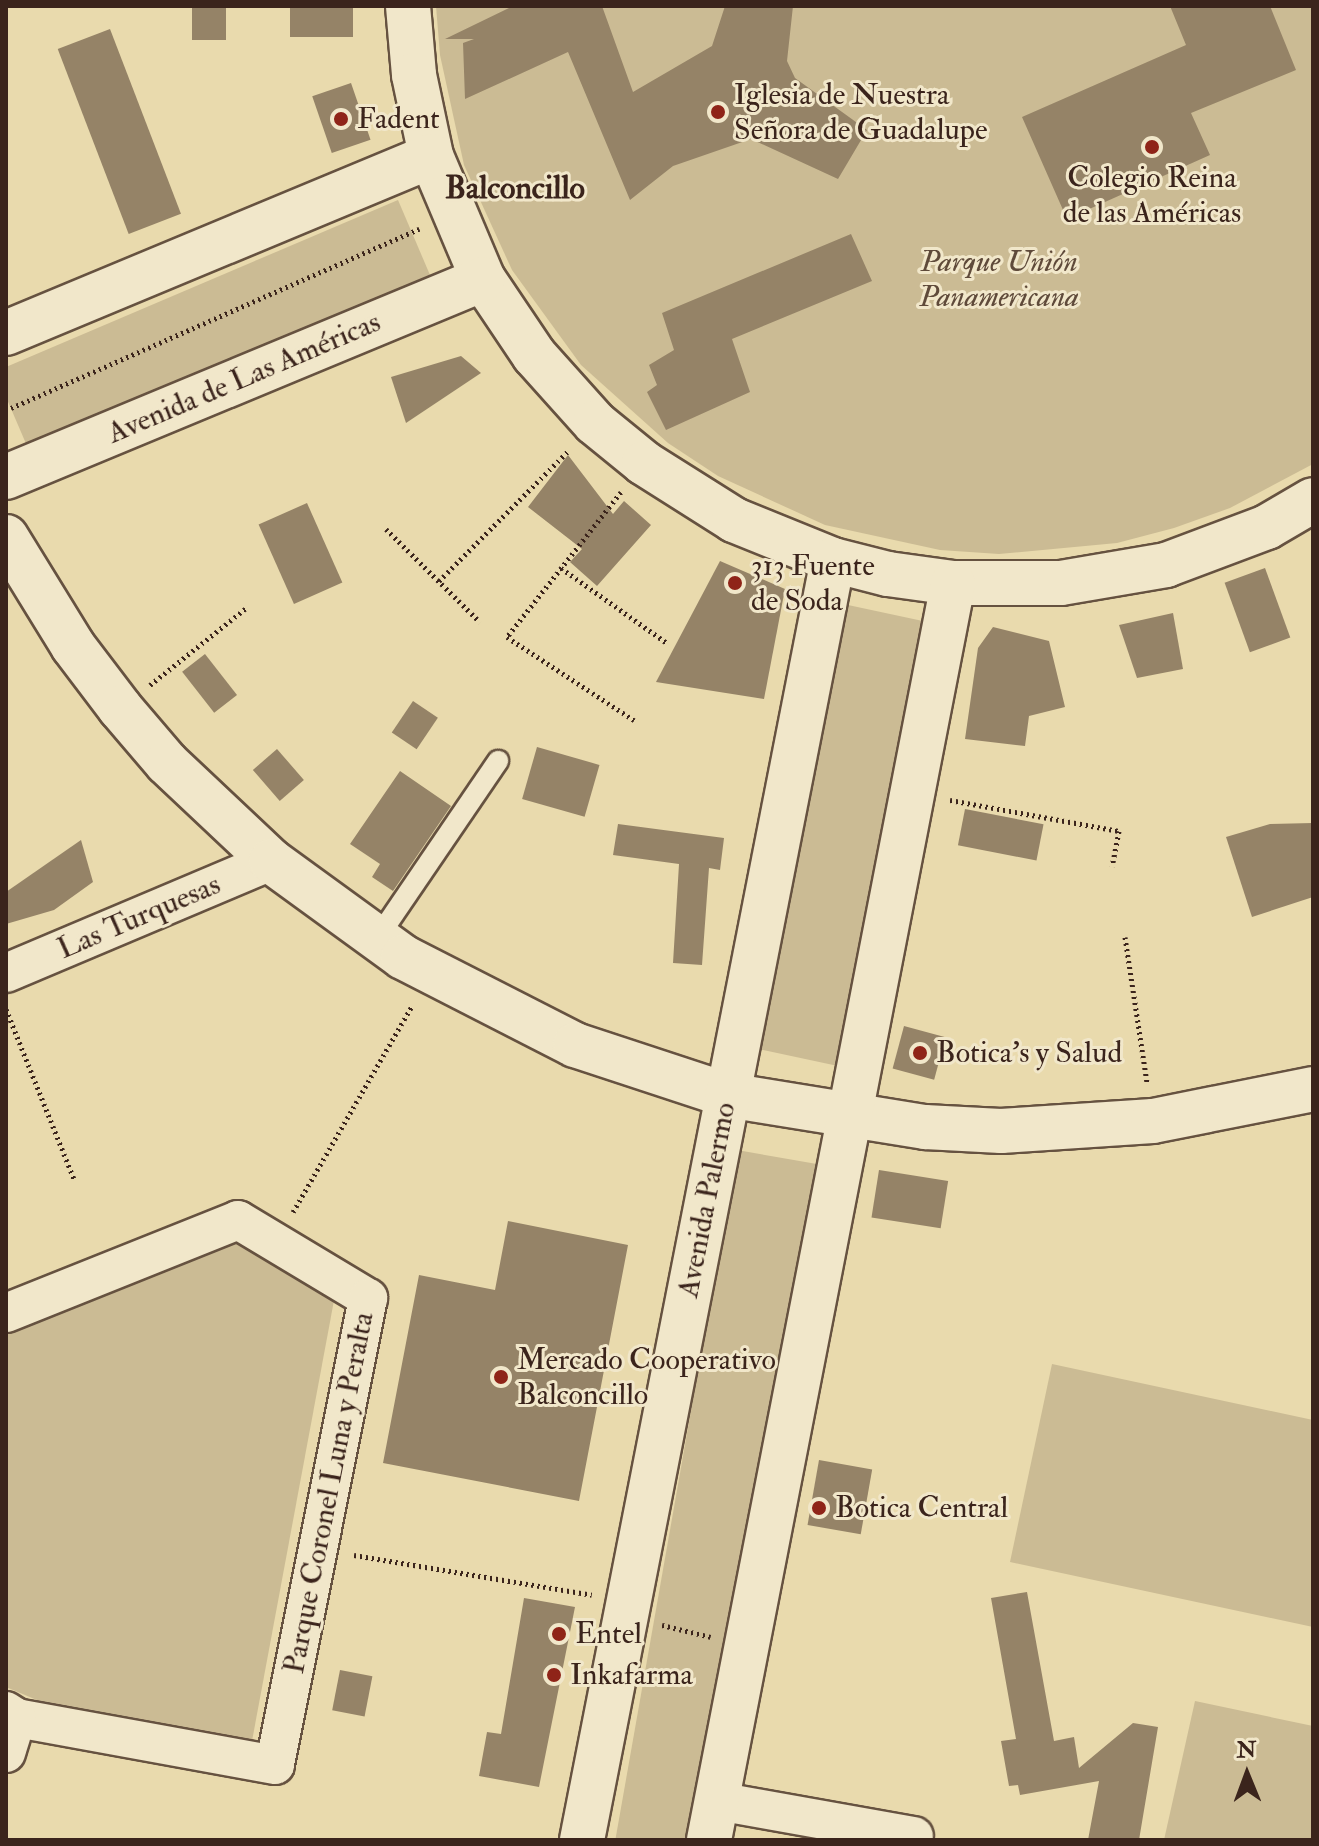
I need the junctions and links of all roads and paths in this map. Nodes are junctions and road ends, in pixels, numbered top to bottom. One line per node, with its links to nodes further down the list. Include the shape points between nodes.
1 (408, 6): 2 (street, via 414,75)
2 (431, 156): 4 (street); 5 (street)
3 (419, 229): 6 (path)
4 (483, 279): 7 (street, via 534,355); 9 (street, Avenida de Las Américas)
5 (6, 333)
6 (11, 408)
7 (595, 423): 8 (street); 15 (path)
8 (644, 463): 13 (street, via 734,520); 14 (path)
9 (6, 477)
10 (1313, 500): 16 (street, via 1267,527 1166,565 1061,583)
11 (386, 529): 15 (path)
12 (6, 537): 20 (street, via 73,646)
13 (833, 560): 16 (street); 32 (street, Avenida Palermo)
14 (561, 568): 19 (path); 21 (path, via 507,637)
15 (439, 581): 18 (path)
16 (953, 583): 23 (street)
17 (246, 608): 20 (path)
18 (480, 622)
19 (667, 643)
20 (120, 708): 24 (street, via 167,763)
21 (634, 720)
22 (498, 761): 27 (lane)
23 (913, 793): 25 (path, via 1119,831); 33 (street)
24 (271, 861): 27 (street); 28 (street, Las Turquesas)
25 (1112, 866)
26 (1125, 937): 34 (path)
27 (376, 940): 29 (street)
28 (6, 973)
29 (431, 974): 32 (street, via 575,1045); 36 (path)
30 (6, 1008): 35 (path)
31 (1313, 1089): 34 (street)
32 (727, 1095): 33 (street); 39 (street, Avenida Palermo)
33 (849, 1119): 34 (street, via 1001,1131); 40 (street)
34 (1153, 1121)
35 (74, 1179)
36 (275, 1242): 37 (street, Parque Coronel Luna y Peralta, via 238,1220); 38 (street, Parque Coronel Luna y Peralta, via 368,1298)
37 (6, 1313)
38 (319, 1549): 39 (path); 41 (street, Parque Coronel Luna y Peralta, via 275,1765)
39 (627, 1609): 40 (path); 45 (street, Avenida Palermo)
40 (747, 1645): 43 (street)
41 (12, 1714): 42 (street)
42 (6, 1753)
43 (713, 1821): 44 (street)
44 (914, 1836)
45 (582, 1840)

